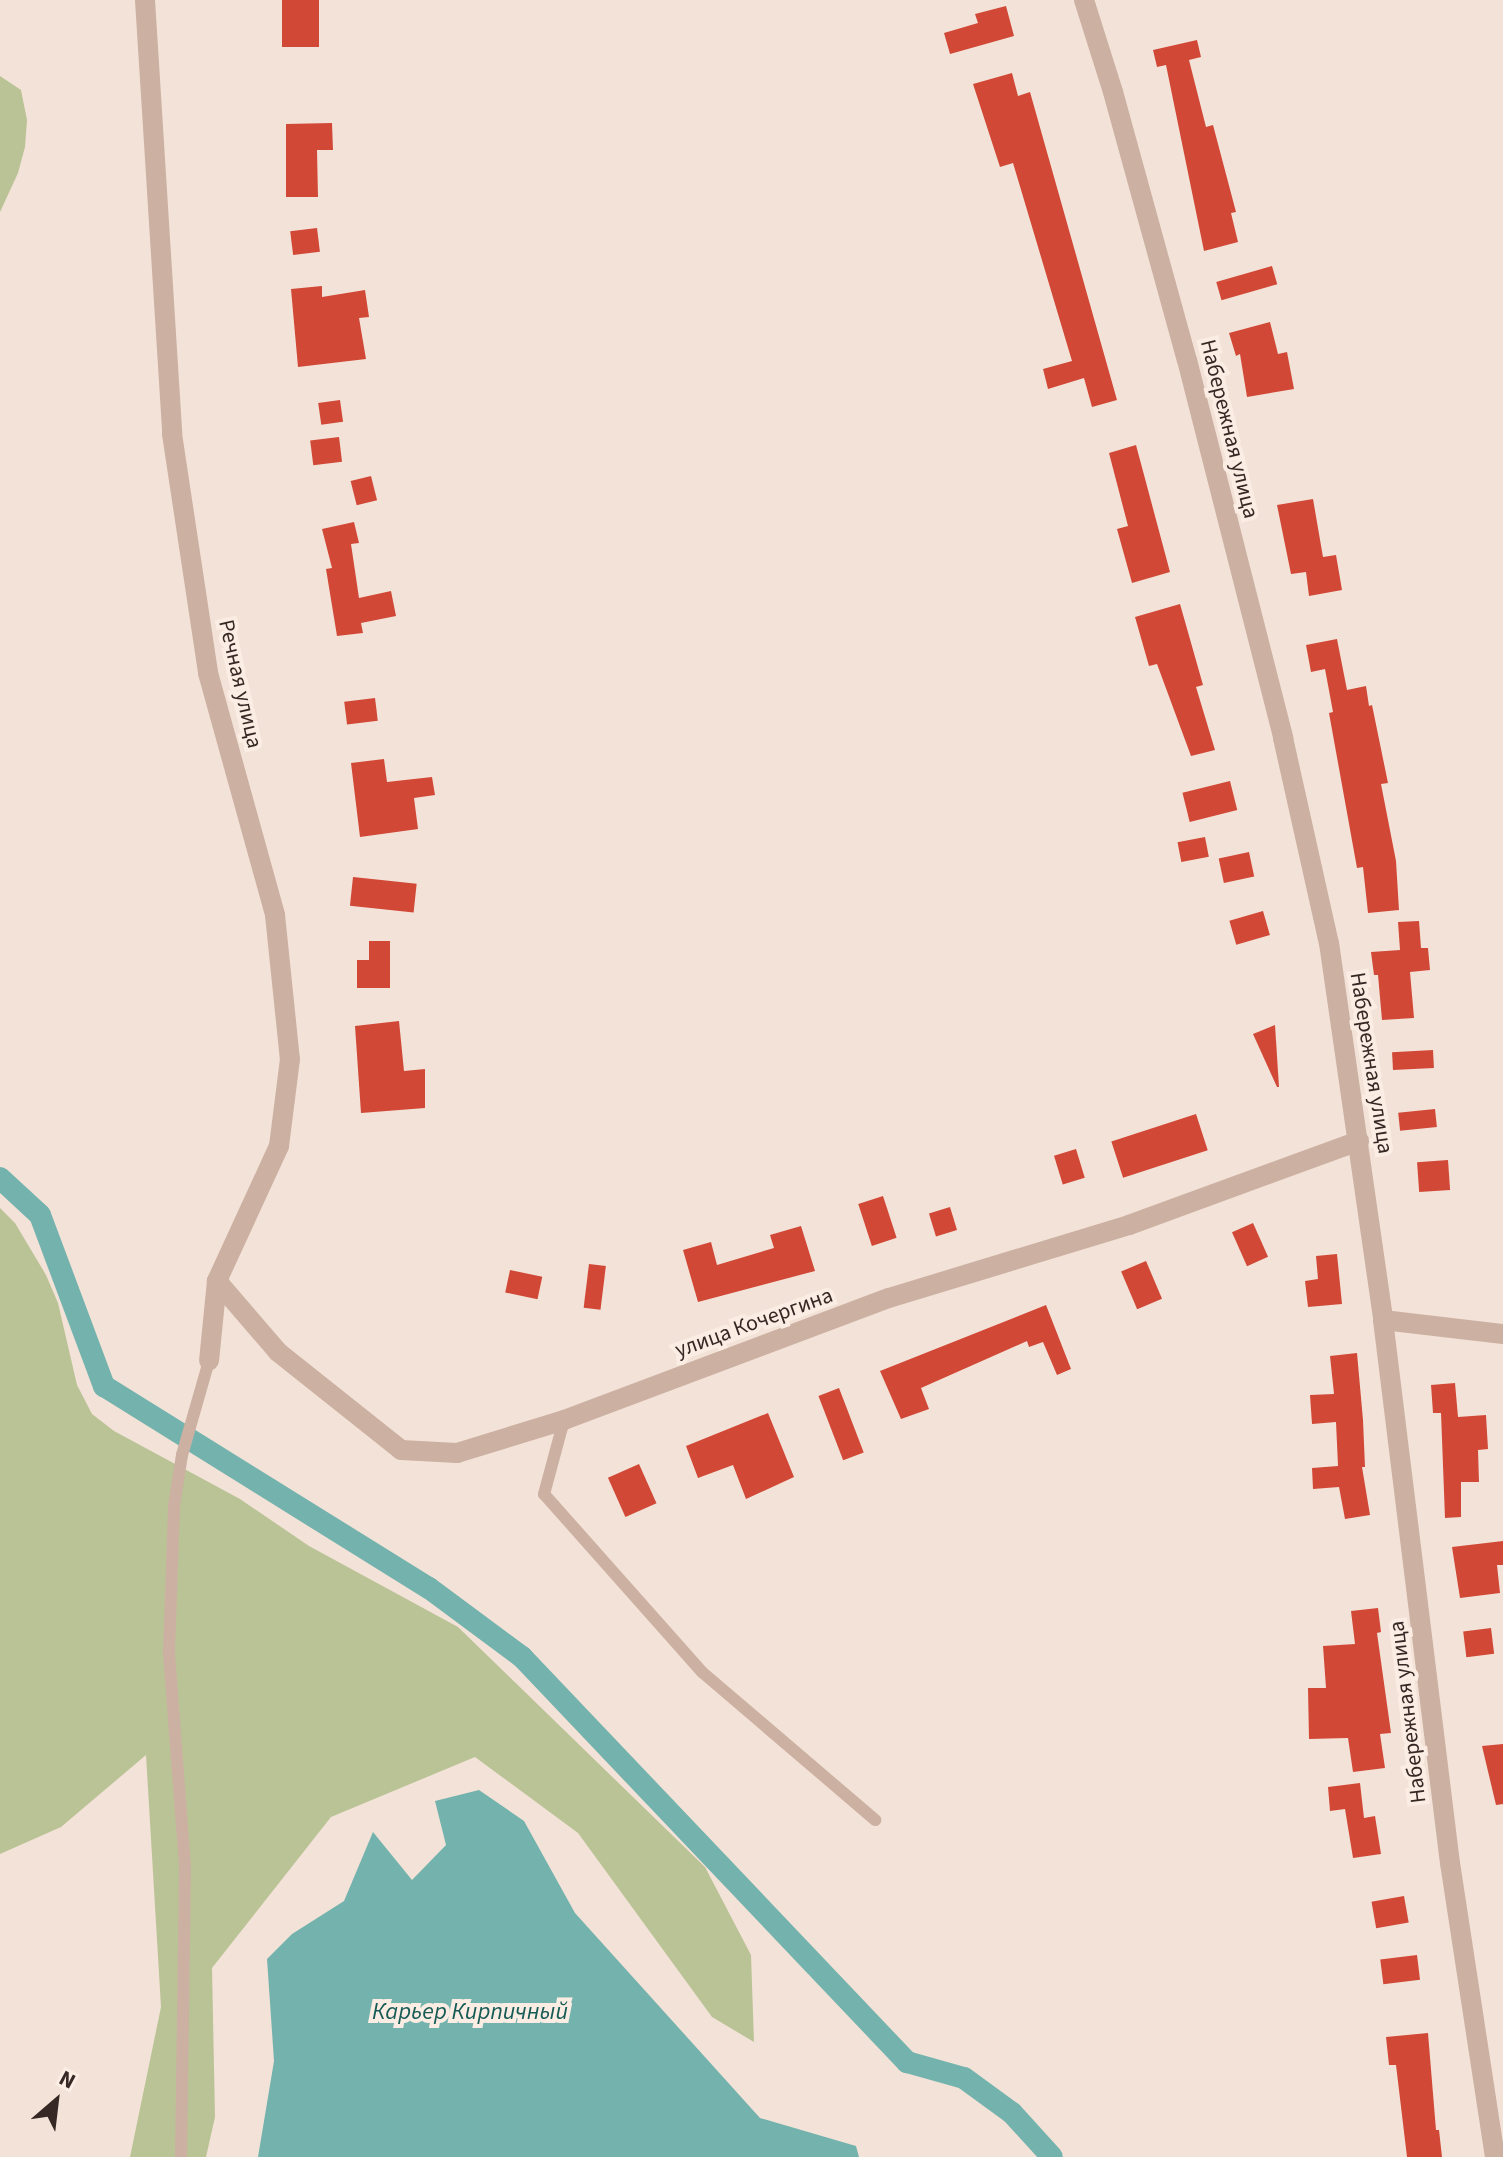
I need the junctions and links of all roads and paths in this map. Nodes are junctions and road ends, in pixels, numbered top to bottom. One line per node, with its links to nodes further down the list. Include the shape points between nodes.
1 (145, 0): 4 (street, Речная улица, via 172,434 208,673 275,915 290,1059 279,1146)
2 (1084, 0): 3 (street, Набережная улица, via 1187,360 1283,738 1329,943)
3 (1359, 1141): 5 (street, Набережная улица); 8 (street, улица Кочергина, via 1129,1225 889,1298)
4 (217, 1281): 7 (street, Речная улица); 8 (street, улица Кочергина, via 278,1352 401,1450 457,1453)
5 (1383, 1320): 6 (street); 11 (street, Набережная улица, via 1450,1863)
6 (1503, 1334)
7 (209, 1361): 10 (lane, via 182,1455 174,1506 169,1652 185,1866)
8 (564, 1420): 9 (lane, via 544,1494 702,1672)
9 (875, 1820)
10 (181, 2157)
11 (1495, 2157)

